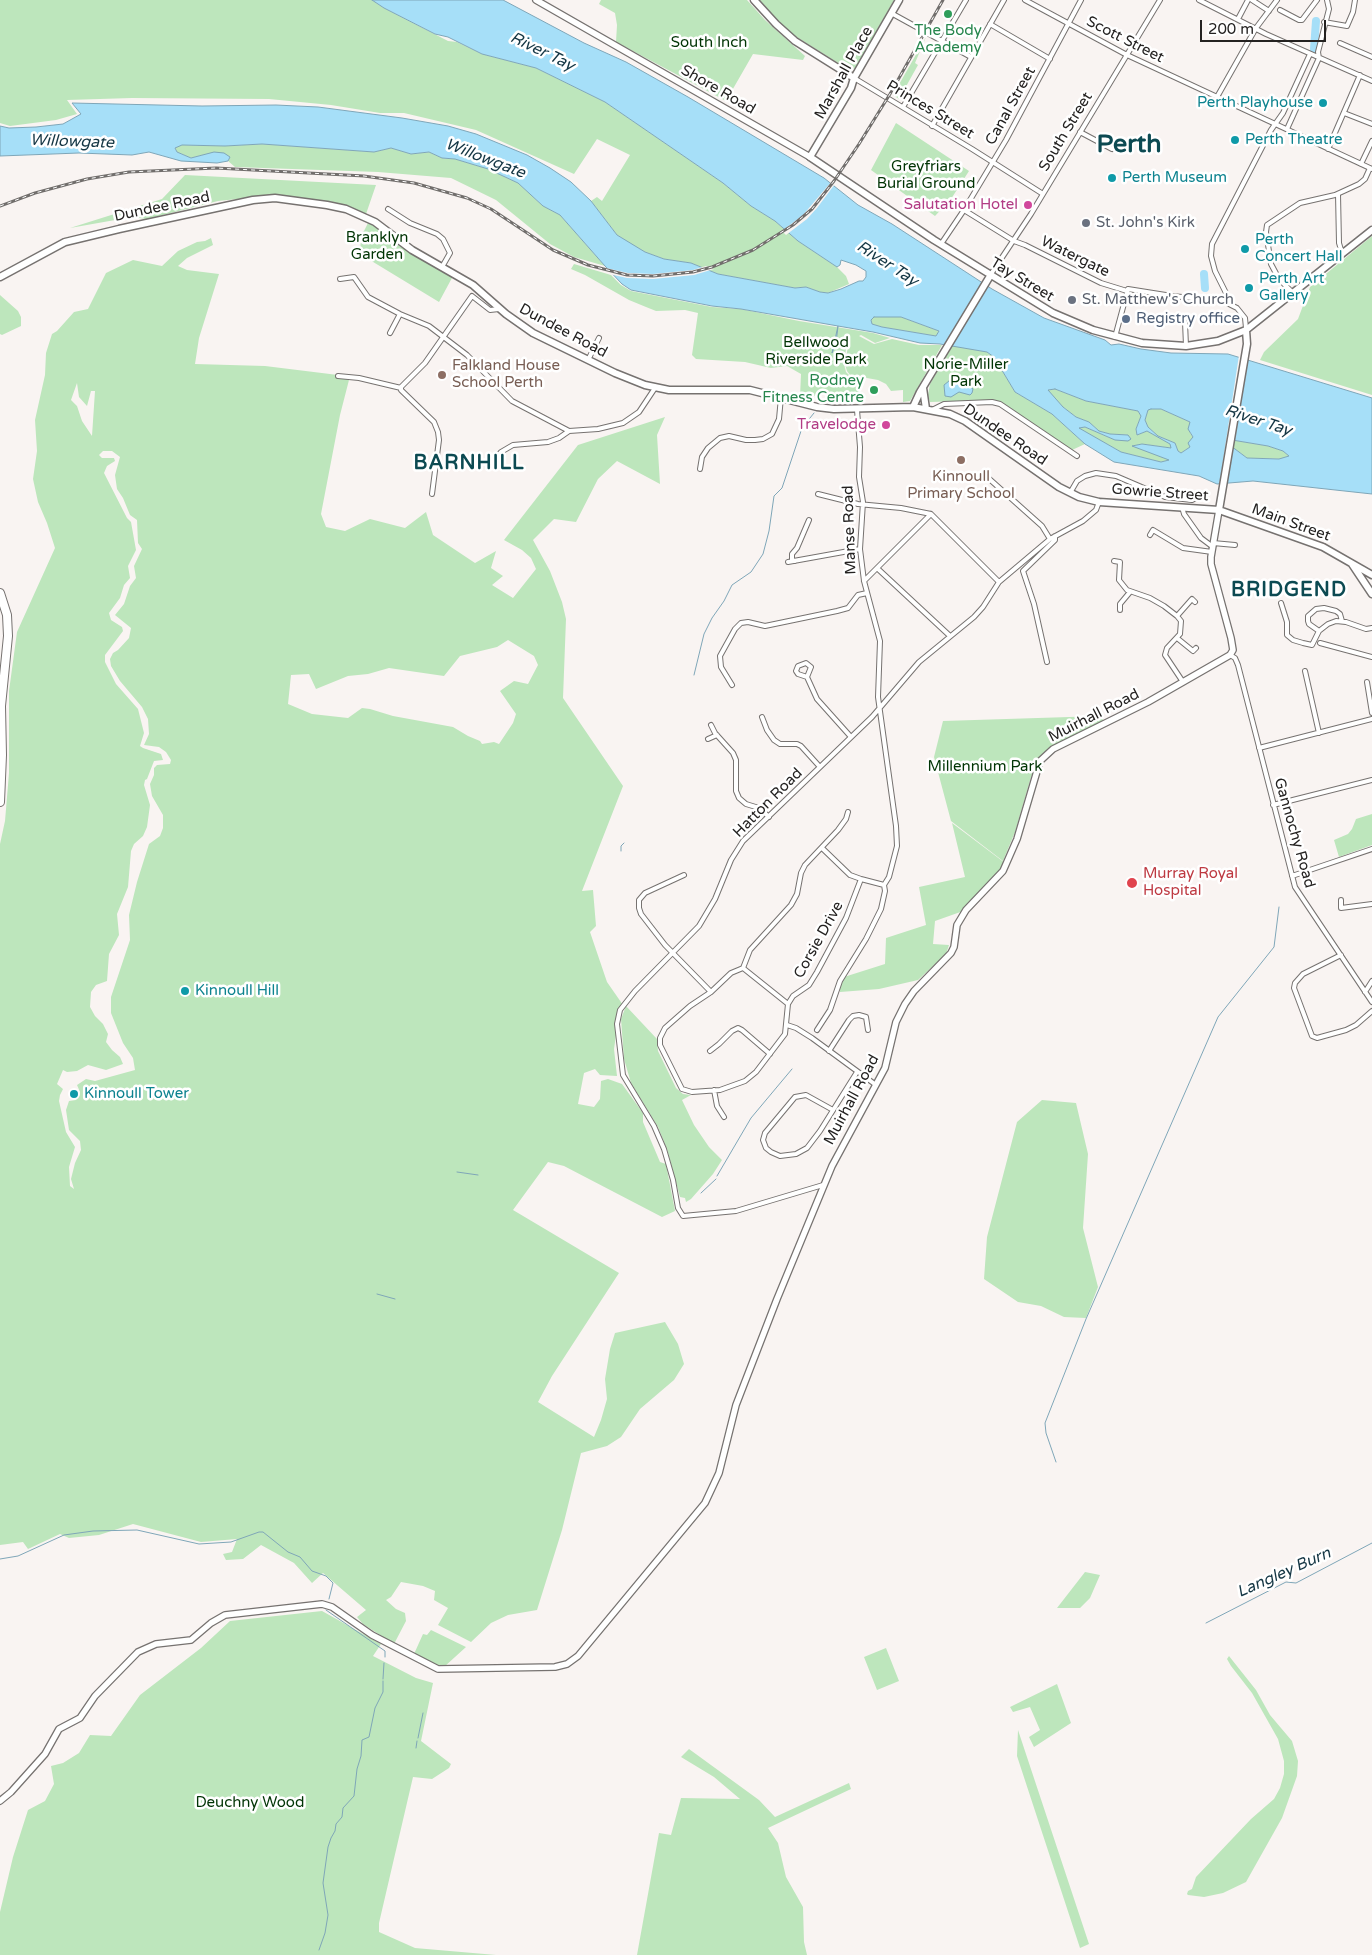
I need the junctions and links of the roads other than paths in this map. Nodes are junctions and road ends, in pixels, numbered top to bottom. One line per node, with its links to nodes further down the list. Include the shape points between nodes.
1 (536, 0): 47 (street, Shore Road)
2 (754, 0): 34 (main road, via 795,41)
3 (899, 0): 19 (main road, Marshall Place)
4 (966, 0): 25 (street)
5 (1004, 0): 23 (street)
6 (1025, 0): 22 (street, Scott Street)
7 (1080, 0): 8 (street); 22 (street, Canal Street)
8 (1087, 0)
9 (1160, 0): 28 (street, South Street)
10 (1200, 0): 20 (street)
11 (1248, 0): 20 (street)
12 (1252, 0): 18 (street)
13 (1277, 0): 18 (street)
14 (1317, 0): 17 (street, via 1302,20)
15 (1327, 0): 21 (street)
16 (1355, 0): 21 (street, via 1347,26)
17 (1280, 10)
18 (1269, 11): 24 (street)
19 (891, 13): 25 (street); 34 (main road, Marshall Place)
20 (1238, 19): 24 (street)
21 (1324, 22): 31 (street)
22 (1068, 23): 28 (street, Scott Street); 32 (street, Canal Street)
23 (990, 24): 29 (street); 32 (street)
24 (1256, 28): 27 (street); 36 (street)
25 (942, 41): 29 (street); 37 (street)
26 (1340, 42): 30 (street)
27 (1310, 54): 31 (street); 39 (street)
28 (1127, 56): 36 (street, Scott Street); 43 (street, South Street)
29 (971, 57): 41 (street)
30 (1372, 57)
31 (1319, 58): 33 (street); 42 (street)
32 (1050, 59): 48 (street, Canal Street)
33 (1360, 75): 35 (street); 38 (street)
34 (854, 78): 37 (street, Princes Street); 47 (main road, Marshall Place)
35 (1372, 81)
36 (1217, 97): 39 (street, Scott Street)
37 (903, 108): 41 (street, Princes Street)
38 (1344, 113): 40 (street); 46 (street)
39 (1276, 124): 42 (street, Scott Street); 65 (street, via 1212,244 1210,256)
40 (1372, 124)
41 (932, 126): 48 (street, Princes Street)
42 (1287, 129): 46 (street, Scott Street)
43 (1080, 132): 45 (street); 51 (street, South Street)
44 (1372, 141): 49 (street)
45 (1112, 149)
46 (1328, 149): 49 (street, Scott Street)
47 (810, 157): 57 (main road, Tay Street)
48 (992, 163): 51 (street, Princes Street); 54 (street, Canal Street)
49 (1361, 164): 50 (street, Scott Street)
50 (1371, 168): 52 (street, via 1364,180)
51 (1043, 194): 56 (street, South Street)
52 (1338, 194): 58 (street); 64 (street, via 1300,203 1268,223 1269,259 1279,279)
53 (388, 209): 59 (street, via 443,239 450,253)
54 (964, 210): 56 (street, Watergate); 57 (street, Canal Street)
55 (1372, 230): 58 (main road, Tay Street)
56 (1014, 241): 62 (street, South Street); 63 (street, Watergate, via 1101,283)
57 (941, 244): 62 (main road, Tay Street)
58 (1342, 253): 64 (main road, Tay Street)
59 (442, 267): 60 (main road, Dundee Road, via 412,250 375,222 346,209 275,198 253,200 65,242); 66 (main road, Dundee Road, via 473,284)
60 (0, 277)
61 (340, 279): 67 (street, via 354,278 368,297)
62 (988, 279): 72 (main road, Tay Street, via 1002,281 1076,324); 79 (main road, South Street)
63 (1127, 290): 65 (street, Watergate); 72 (street)
64 (1292, 292): 69 (main road, Tay Street)
65 (1230, 303): 69 (street, via 1245,318)
66 (499, 309): 71 (street, via 490,310 472,296); 75 (main road, Dundee Road, via 534,333)
67 (400, 314): 70 (street); 71 (street, via 429,326)
68 (1185, 322): 74 (street)
69 (1246, 330): 74 (main road, Tay Street, via 1218,341); 96 (main road, via 1247,344)
70 (390, 333)
71 (443, 336): 77 (street, via 425,363); 84 (street, via 512,400)
72 (1115, 337): 74 (main road, Tay Street, via 1156,345)
73 (599, 338): 75 (street)
74 (1186, 346)
75 (588, 360): 78 (main road, Dundee Road)
76 (338, 376): 77 (street)
77 (400, 388): 90 (street, via 434,422 438,432)
78 (655, 388): 80 (main road, Dundee Road, via 750,390); 84 (street, via 640,412 623,423 598,429)
79 (923, 388): 81 (main road, South Street); 82 (main road)
80 (781, 397): 83 (main road, Dundee Road, via 817,407); 87 (street, via 779,419 772,434 755,440 729,436 720,438 702,457)
81 (913, 407): 82 (main road, Dundee Road); 83 (main road, Dundee Road)
82 (929, 409): 85 (street, via 944,404 1000,404); 89 (main road, Dundee Road, via 965,421)
83 (856, 410): 94 (street, Manse Road)
84 (569, 430): 86 (street, via 548,442 513,445)
85 (1077, 456)
86 (496, 458)
87 (700, 469)
88 (986, 476): 101 (street, via 1042,526)
89 (1070, 493): 92 (street, via 1077,481 1096,473 1116,476 1165,497); 93 (main road, Dundee Road)
90 (432, 494)
91 (818, 494): 94 (street)
92 (1196, 498)
93 (1099, 502): 95 (main road, Gowrie Street); 100 (street, Hatton Road, via 1096,510 1083,521)
94 (863, 504): 97 (street); 104 (street, Manse Road)
95 (1182, 508): 96 (main road, Gowrie Street); 103 (street, via 1200,538)
96 (1219, 510): 103 (street); 108 (main road, Main Street, via 1323,547)
97 (931, 514): 109 (street); 112 (street)
98 (809, 520): 105 (street, via 792,554 792,560)
99 (1150, 535): 103 (street, via 1153,530 1183,548)
100 (1055, 536): 101 (street, Hatton Road); 132 (street, via 1055,540 1023,571)
101 (1050, 539): 112 (street, Hatton Road)
102 (1235, 545): 103 (street)
103 (1212, 547): 129 (street, via 1211,564 1233,647)
104 (860, 549): 105 (street); 111 (street, Manse Road)
105 (796, 561): 107 (street)
106 (1114, 561): 113 (street, via 1120,562 1119,580)
107 (788, 562)
108 (1352, 564): 110 (main road, Main Street); 116 (main road)
109 (878, 568): 111 (street); 125 (street)
110 (1372, 575)
111 (864, 581): 115 (street, Manse Road)
112 (999, 582): 125 (street, Hatton Road, via 978,612)
113 (1130, 592): 119 (street, via 1120,604); 121 (street, via 1150,598)
114 (0, 593): 150 (highway, via 7,615 8,636 1,706)
115 (867, 593): 137 (street, via 858,596 848,608 837,611 765,626 741,623 720,656 721,668); 138 (street, Manse Road, via 880,641 878,697)
116 (1372, 594)
117 (1195, 602): 121 (street, via 1192,599)
118 (1281, 603): 124 (street, via 1289,638 1312,645)
119 (1120, 610)
120 (0, 614): 131 (highway, via 4,634)
121 (1177, 616): 126 (street, via 1182,628)
122 (1342, 621): 123 (street, via 1364,629); 124 (street, via 1328,624); 124 (street, via 1336,611 1316,609 1308,616 1308,621)
123 (1372, 628)
124 (1319, 631)
125 (950, 636): 138 (street, Hatton Road, via 920,662)
126 (1176, 638): 128 (street, via 1193,651); 135 (street, via 1165,655)
127 (1320, 643): 130 (street)
128 (1196, 648)
129 (1230, 655): 135 (street, Muirhall Road); 147 (street, Gannochy Road, via 1238,665)
130 (1372, 656)
131 (0, 658)
132 (1047, 662)
133 (1305, 671): 143 (street)
134 (807, 677): 145 (street, via 820,703)
135 (1183, 682): 178 (street, Muirhall Road, via 1053,749 1040,761 1003,871 966,910 958,925 951,953 905,1004 896,1022 887,1063)
136 (1367, 682): 139 (street)
137 (732, 685)
138 (881, 706): 145 (street, Hatton Road); 159 (street, Manse Road, via 897,836 894,861)
139 (1372, 713)
140 (762, 717): 148 (street, via 774,740 780,744 801,746)
141 (1372, 720): 143 (street)
142 (711, 725): 144 (street)
143 (1319, 733): 147 (street)
144 (717, 735): 146 (street); 153 (street, via 736,760 739,798)
145 (851, 737): 148 (street, Hatton Road)
146 (708, 739)
147 (1259, 748): 151 (street, Gannochy Road)
148 (820, 767): 153 (street, Hatton Road)
149 (1372, 780): 151 (street)
150 (0, 802)
151 (1273, 805): 157 (street, Gannochy Road)
152 (848, 812): 154 (street)
153 (769, 817): 162 (street, Hatton Road, via 740,846 708,913)
154 (822, 848): 158 (street, via 848,873); 164 (street, via 803,868 791,905 750,950)
155 (1372, 849): 157 (street)
156 (684, 875): 162 (street, via 651,889 639,900 641,914)
157 (1292, 876): 163 (street, Gannochy Road, via 1300,897)
158 (861, 879): 159 (street); 169 (street, Corsie Drive, via 846,918 817,972 809,985 793,996)
159 (884, 885): 172 (street, Manse Road, via 884,898 876,920 840,981 830,1010)
160 (1341, 900): 161 (street, via 1341,908)
161 (1372, 904)
162 (673, 954): 166 (street); 182 (street, Hatton Road, via 626,1001 617,1024 624,1075 664,1149 679,1212 686,1216 736,1211)
163 (1341, 955): 167 (street, Gannochy Road); 170 (street, via 1298,977 1295,983 1312,1036 1317,1038 1346,1030)
164 (743, 968): 166 (street, via 731,973); 169 (street)
165 (1372, 981): 167 (street)
166 (712, 992): 179 (street, via 665,1028 660,1042 682,1089 692,1092)
167 (1366, 992): 168 (street, Gannochy Road)
168 (1372, 1002)
169 (788, 1004): 171 (street)
170 (1372, 1011)
171 (787, 1026): 175 (street, via 802,1032); 176 (street, via 784,1036)
172 (818, 1030)
173 (868, 1030): 175 (street, via 866,1017 853,1016)
174 (710, 1051): 176 (street, via 738,1028)
175 (828, 1051): 177 (street)
176 (770, 1054): 179 (street, via 747,1080)
177 (857, 1072): 178 (street); 180 (street)
178 (876, 1085): 182 (street, Muirhall Road)
179 (714, 1090): 181 (street, via 717,1106)
180 (833, 1110): 180 (street, via 813,1141 801,1152 779,1155 766,1148 765,1133 794,1097 806,1095)
181 (724, 1117)
182 (823, 1185): 183 (street, Muirhall Road, via 736,1405 719,1473 705,1503 572,1661 564,1666 536,1669 438,1669 372,1636 332,1607 322,1604 224,1615 191,1640 156,1644 138,1652 95,1696 80,1718 59,1730 45,1754)
183 (0, 1801)

